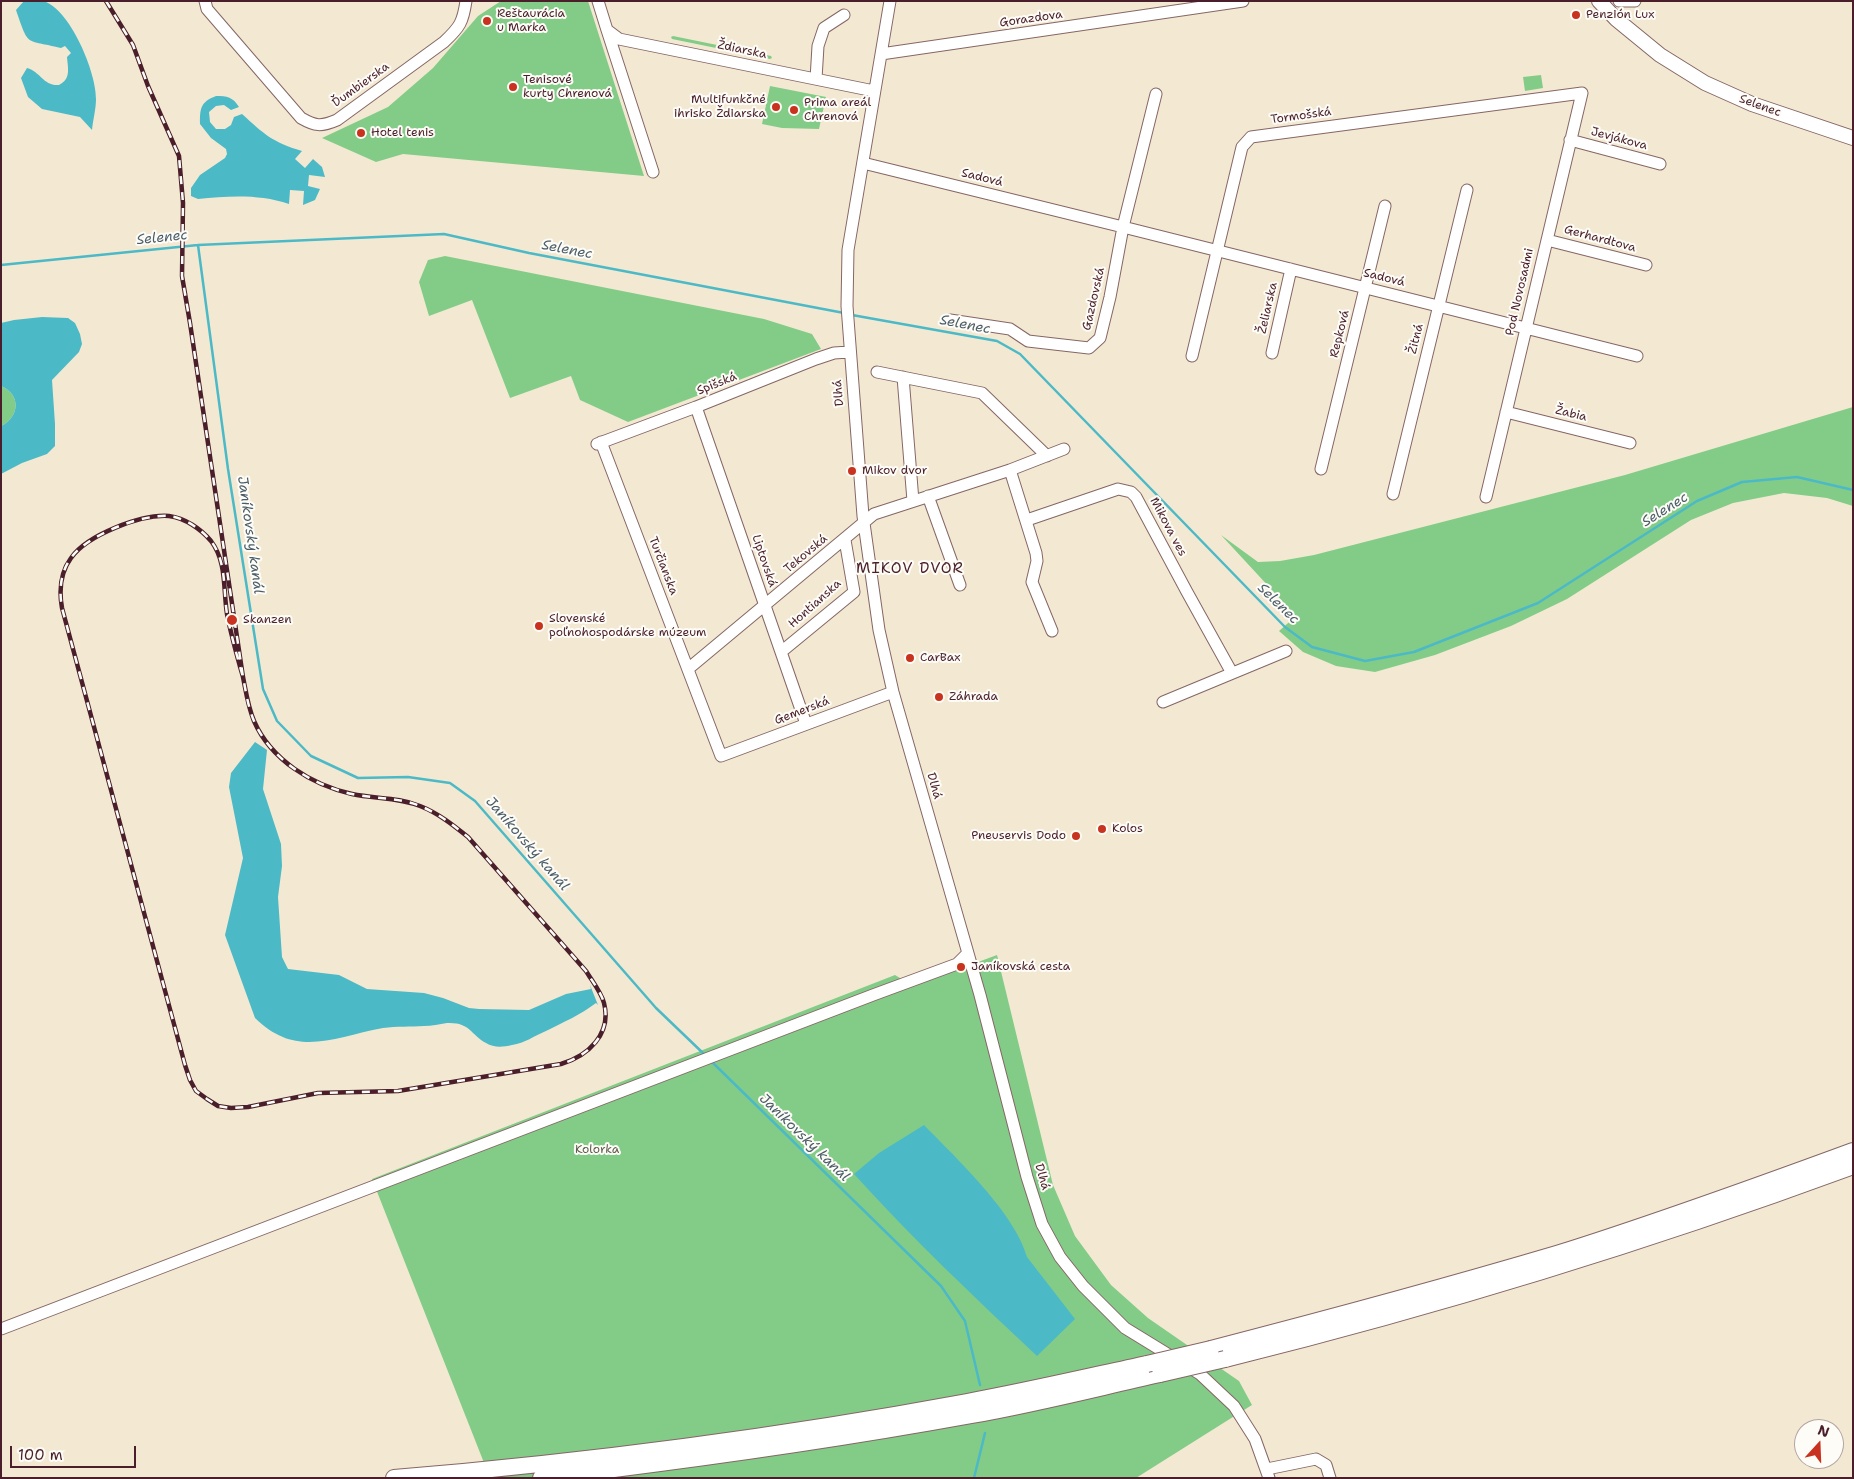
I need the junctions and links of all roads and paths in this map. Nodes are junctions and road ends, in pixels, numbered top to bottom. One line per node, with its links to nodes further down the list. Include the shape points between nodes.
1 (205, 1): 2 (street, Ďumbierska, via 207,9 300,118 312,124 326,125 452,35 464,18)
2 (466, 1)
3 (598, 1): 11 (street)
4 (890, 1): 12 (street, Dlhá)
5 (1243, 1): 9 (street, Gorazdova)
6 (1599, 1): 17 (main road, Selenec, via 1632,33 1672,64 1705,83 1735,97)
7 (1619, 1): 8 (street)
8 (1635, 1)
9 (1166, 6): 12 (street, Gorazdova)
10 (844, 15): 13 (street, via 824,28 818,46)
11 (607, 30): 13 (street, Ždiarska, via 619,39); 21 (street)
12 (881, 54): 14 (street, Dlhá)
13 (816, 79): 14 (street, Ždiarska)
14 (874, 91): 19 (street, Dlhá)
15 (1582, 93): 18 (street, Pod Novosadmi); 26 (street, Tormošská, via 1251,137 1242,147)
16 (1156, 94): 24 (street)
17 (1853, 138)
18 (1570, 140): 20 (street, Jevjákova); 25 (street, Pod Novosadmi)
19 (863, 163): 24 (street, Sadová); 33 (street, Dlhá, via 848,250)
20 (1660, 164)
21 (653, 172)
22 (1467, 190): 30 (street, Žitná)
23 (1385, 206): 29 (street, Repková)
24 (1123, 227): 26 (street, Sadová); 31 (street, Gazdovská, via 1100,338 1089,348 1028,341 1010,329)
25 (1547, 240): 27 (street, Gerhardtova); 32 (street, Pod Novosadmi)
26 (1217, 251): 28 (street, Sadová); 35 (street, Tormošská)
27 (1646, 265)
28 (1291, 269): 29 (street, Sadová); 34 (street, Želiarska)
29 (1365, 288): 30 (street, Sadová); 45 (street, Repková)
30 (1438, 306): 32 (street, Sadová); 47 (street, Žitná)
31 (950, 320)
32 (1526, 328): 36 (street, Sadová); 40 (street, Pod Novosadmi)
33 (849, 352): 39 (street, Spišská, via 822,356); 52 (street, Dlhá)
34 (1272, 354)
35 (1192, 356)
36 (1637, 356)
37 (877, 372): 38 (street)
38 (903, 377): 44 (street, via 982,393); 50 (street)
39 (696, 407): 41 (street, Spišská); 55 (street, Liptovská)
40 (1506, 412): 42 (street, Žabia); 49 (street, Pod Novosadmi)
41 (599, 443): 59 (street, Turčianska)
42 (1630, 443)
43 (1064, 449): 44 (street, Tekovská)
44 (1047, 456): 46 (street, Tekovská)
45 (1321, 469)
46 (1010, 470): 48 (street, Tekovská); 51 (street)
47 (1393, 494)
48 (928, 496): 50 (street, Tekovská); 54 (street)
49 (1486, 497)
50 (913, 500): 52 (street, Tekovská, via 874,514)
51 (1027, 520): 56 (street, via 1037,561 1032,582); 60 (street, Mikova ves, via 1118,489 1131,492)
52 (864, 524): 53 (street, Tekovská); 61 (street, Dlhá, via 879,630)
53 (845, 540): 55 (street, Tekovská); 58 (street, Hontianska, via 854,592)
54 (960, 585)
55 (765, 606): 58 (street, Liptovská); 59 (street, Tekovská)
56 (1052, 631)
57 (1286, 651): 60 (street)
58 (781, 652): 63 (street, Liptovská)
59 (688, 669): 64 (street, Turčianska)
60 (1232, 673): 62 (street)
61 (893, 692): 63 (street, Gemerská); 65 (street, Dlhá)
62 (1163, 702)
63 (806, 724): 64 (street, Gemerská)
64 (721, 756)
65 (967, 954): 68 (street, via 957,964); 69 (street, Dlhá, via 1027,1176 1042,1224 1060,1257 1082,1286 1125,1328 1200,1374 1234,1406 1255,1439)
66 (1853, 1151): 70 (highway, bridge, via 1558,1253 1421,1293 1147,1364 968,1402 820,1426 632,1453)
67 (1853, 1166): 71 (highway, bridge, via 1715,1216 1549,1270 1399,1314 1225,1359 972,1415 823,1441)
68 (1, 1328)
69 (1268, 1473): 72 (street, via 1316,1459 1326,1465)
70 (394, 1478)
71 (541, 1478)
72 (1330, 1478)

